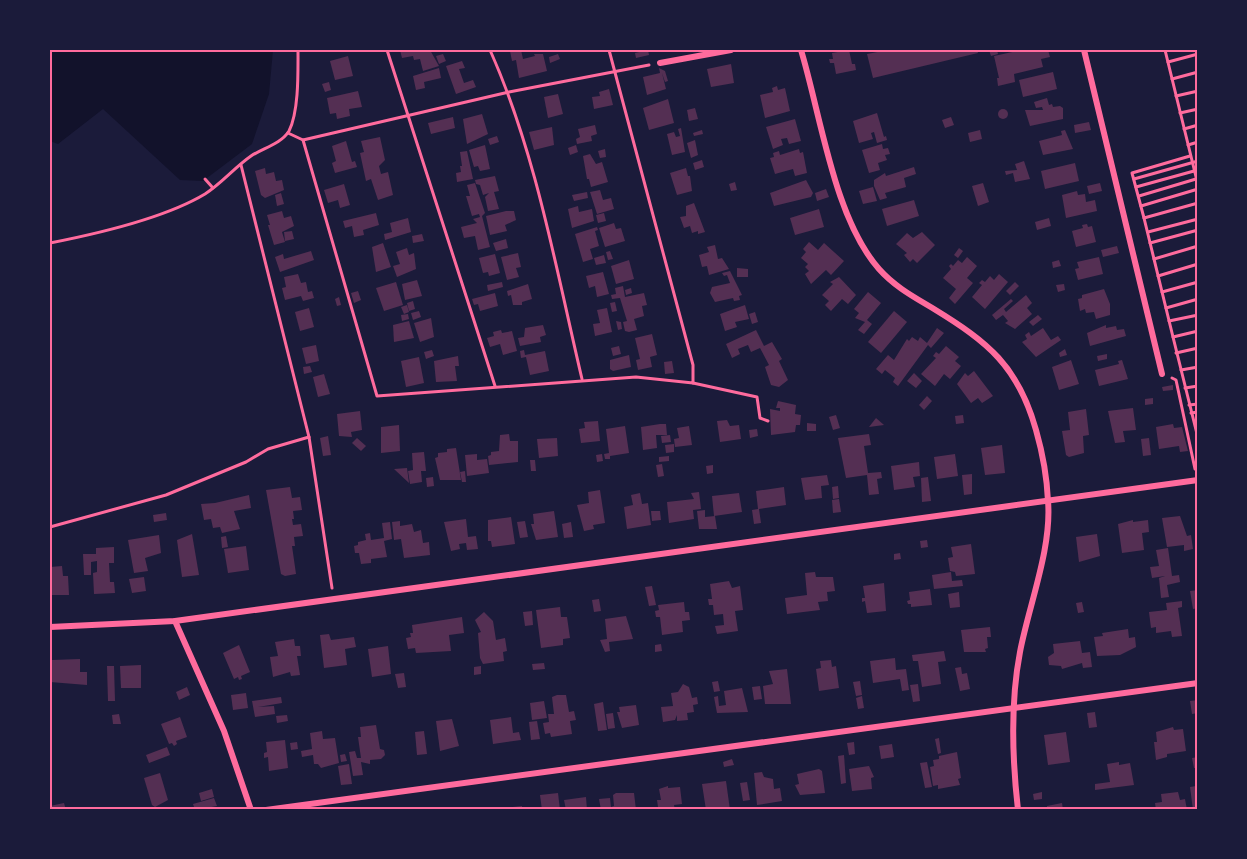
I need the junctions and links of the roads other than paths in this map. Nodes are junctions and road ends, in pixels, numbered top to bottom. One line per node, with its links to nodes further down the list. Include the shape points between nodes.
1 (731, 50): 4 (street)
2 (801, 50): 7 (street, via 851,228 879,270 899,288 970,332 1005,365 1035,429)
3 (1084, 50): 5 (street)
4 (660, 63)
5 (1162, 374)
6 (1197, 480): 7 (street)
7 (1049, 502): 8 (street); 11 (street, via 1043,557 1020,652)
8 (176, 621): 9 (street); 12 (street, via 224,731)
9 (50, 627)
10 (1197, 683): 11 (street)
11 (1013, 709): 13 (street); 14 (street)
12 (251, 810)
13 (266, 810)
14 (1018, 810)

